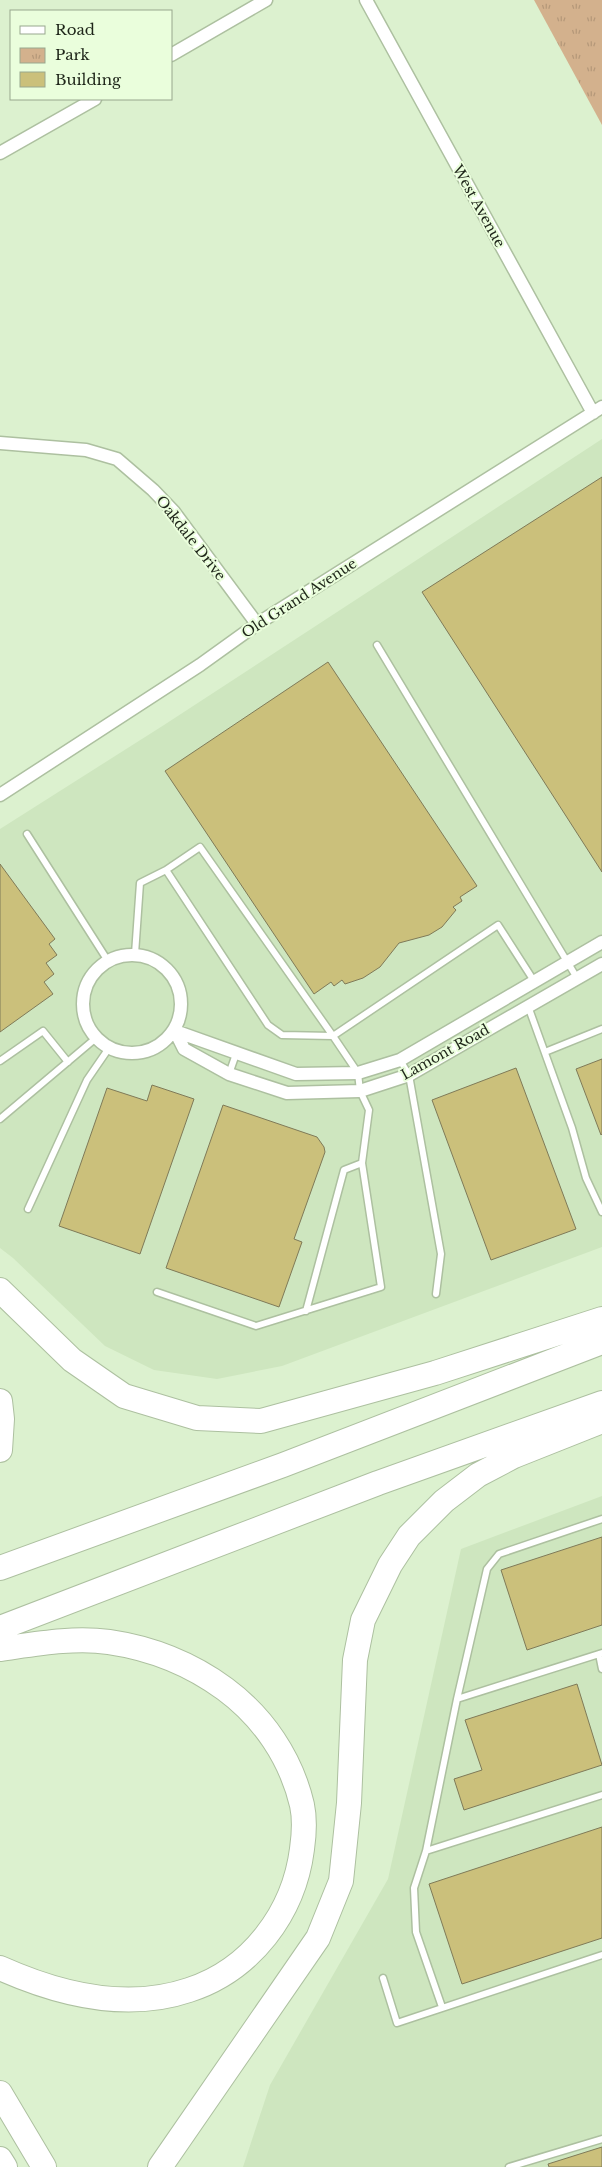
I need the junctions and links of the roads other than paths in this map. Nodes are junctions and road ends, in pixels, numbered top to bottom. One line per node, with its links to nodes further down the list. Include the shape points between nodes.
1 (266, 0): 3 (street)
2 (366, 0): 6 (street, West Avenue)
3 (172, 54)
4 (93, 100): 5 (street)
5 (0, 153)
6 (598, 410): 8 (street, Old Grand Avenue)
7 (0, 443): 8 (street, Oakdale Drive, via 86,450 116,459 174,512)
8 (256, 624): 10 (street, Old Grand Avenue, via 200,665)
9 (377, 645): 16 (lane)
10 (0, 794)
11 (27, 834): 15 (lane)
12 (166, 870): 14 (lane, via 140,884); 23 (lane, via 268,1025 282,1036); 23 (lane, via 200,848)
13 (602, 942): 16 (street, Lamont Road)
14 (135, 954): 15 (street); 22 (street, via 152,958 177,981 182,998 181,1015)
15 (108, 961): 24 (street, via 96,970 83,996 87,1026)
16 (568, 961): 18 (lane); 19 (street, Lamont Road)
17 (602, 964): 18 (street, Lamont Road)
18 (577, 978): 20 (street, Lamont Road)
19 (534, 981): 23 (lane, via 498,925); 28 (street, Lamont Road)
20 (528, 1006): 26 (lane); 33 (street, Lamont Road)
21 (602, 1030): 26 (lane)
22 (175, 1031): 25 (street, via 165,1042 138,1054); 27 (street, Lamont Road); 32 (street, Lamont Road, via 184,1049)
23 (333, 1036): 31 (lane)
24 (96, 1038): 25 (street); 30 (lane)
25 (109, 1048): 37 (lane, via 87,1080)
26 (545, 1052): 38 (lane, via 586,1178)
27 (236, 1054): 31 (street, Lamont Road, via 296,1074); 32 (lane)
28 (400, 1060): 31 (street, Lamont Road); 33 (lane)
29 (0, 1061): 30 (lane, via 42,1031)
30 (68, 1062): 35 (lane)
31 (358, 1073): 34 (lane)
32 (229, 1074): 34 (street, Lamont Road, via 286,1093)
33 (409, 1075): 34 (street, Lamont Road); 41 (lane, via 441,1254)
34 (360, 1092): 36 (lane, via 369,1110)
35 (0, 1119)
36 (362, 1163): 42 (lane, via 344,1170); 42 (lane, via 381,1287)
37 (28, 1209)
38 (602, 1212)
39 (0, 1290): 43 (highway, via 72,1360 124,1396 197,1418 261,1420 435,1373)
40 (157, 1292): 42 (lane, via 256,1326)
41 (436, 1294)
42 (306, 1311)
43 (602, 1319)
44 (602, 1342): 50 (highway, via 282,1465)
45 (0, 1401): 48 (highway)
46 (602, 1403): 51 (highway, via 378,1483)
47 (602, 1421): 67 (highway, via 514,1456 478,1475 444,1501 409,1536 390,1565 363,1620 355,1660 349,1803 341,1881 318,1938)
48 (0, 1450)
49 (602, 1519): 55 (lane, via 499,1554 487,1569)
50 (0, 1568)
51 (0, 1628)
52 (0, 1649): 59 (highway, via 45,1642 108,1642 166,1657 196,1670 233,1695 268,1732 293,1776 304,1824 300,1868 283,1912 253,1950 232,1969 208,1983 156,1997 111,1998 67,1992)
53 (600, 1653): 54 (lane); 55 (lane)
54 (602, 1669)
55 (457, 1699): 57 (lane)
56 (602, 1796): 57 (lane)
57 (426, 1851): 61 (lane, via 414,1888 416,1932)
58 (602, 1955): 61 (lane)
59 (0, 1968)
60 (383, 1978): 61 (lane, via 397,2023)
61 (442, 2007)
62 (0, 2093): 66 (highway)
63 (602, 2139): 68 (lane)
64 (0, 2159): 65 (highway)
65 (5, 2167)
66 (44, 2167)
67 (160, 2167)
68 (509, 2167)

